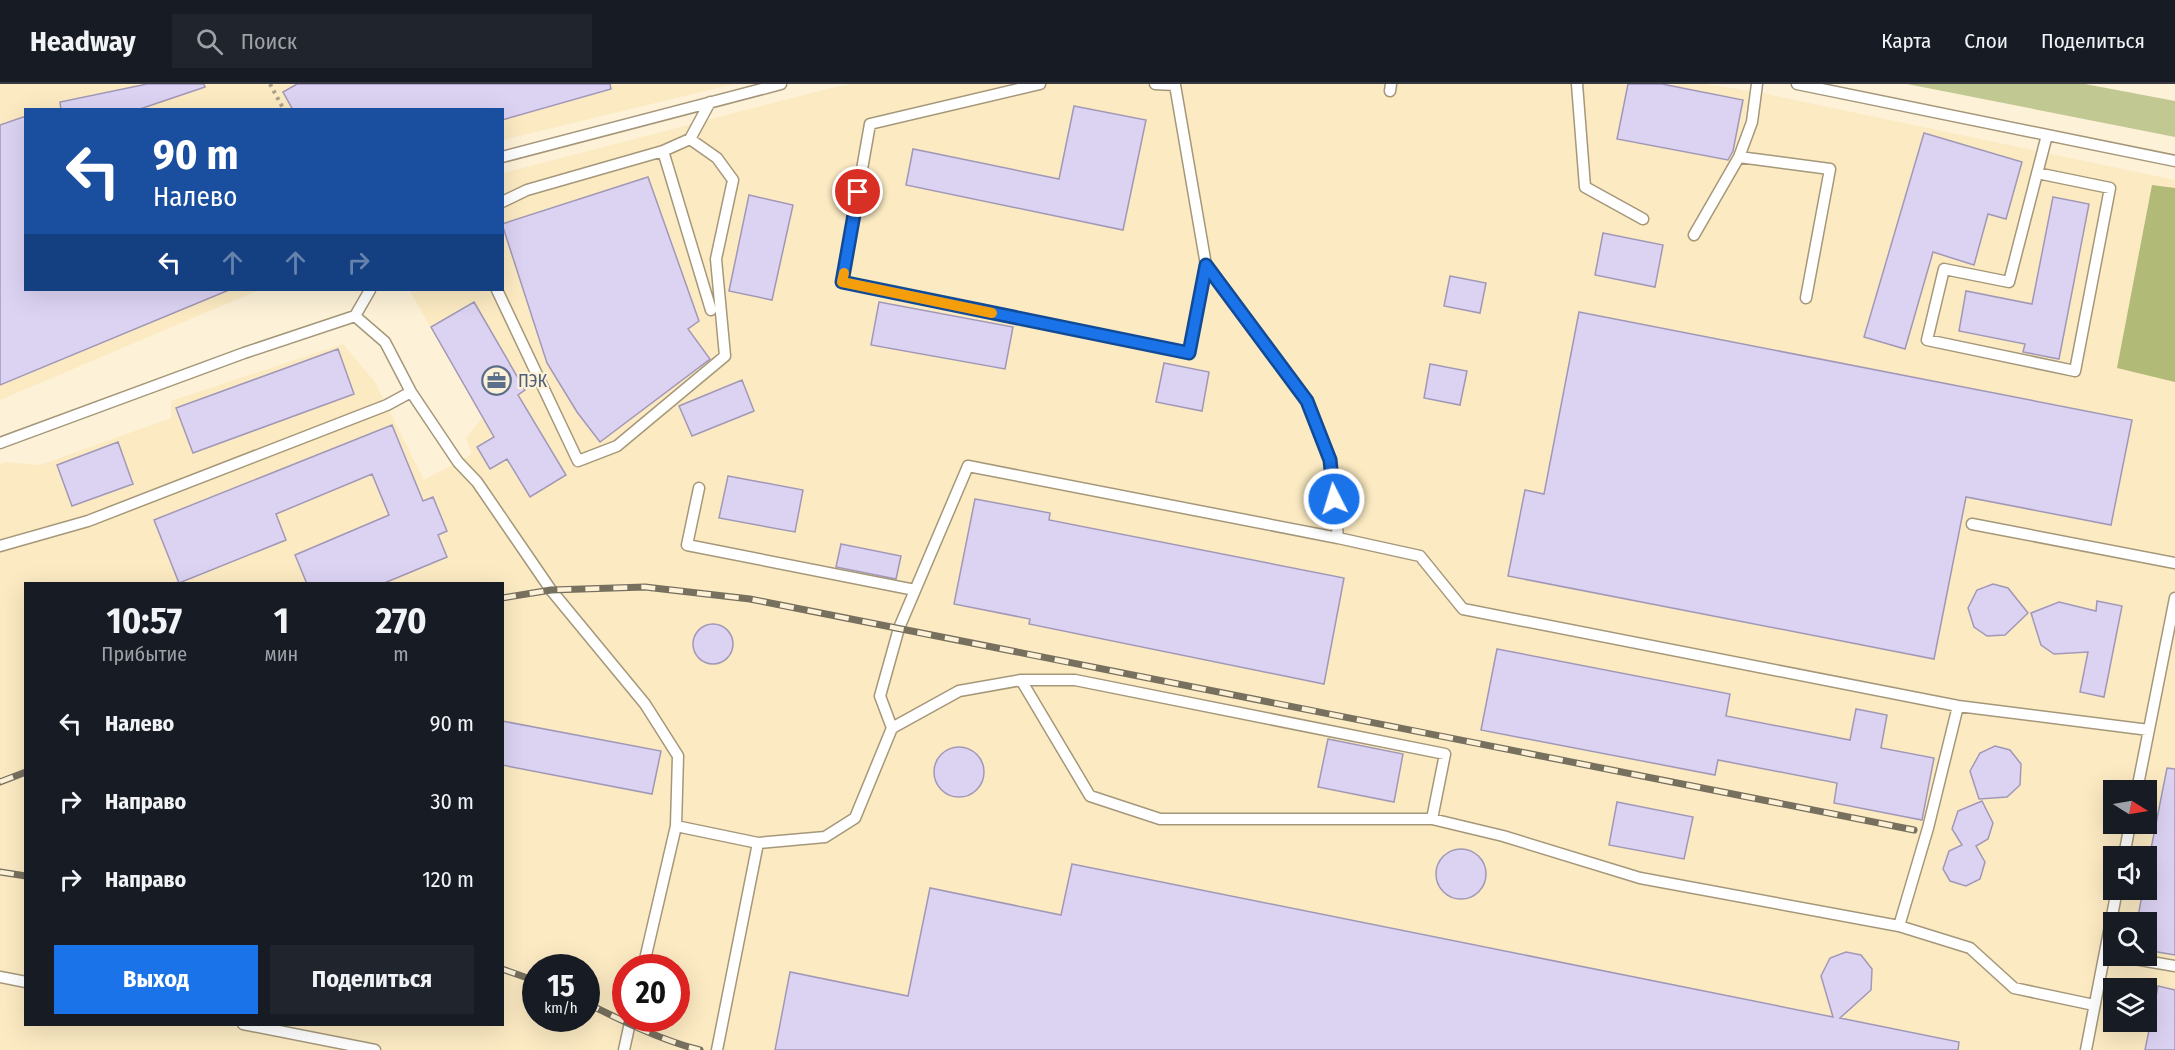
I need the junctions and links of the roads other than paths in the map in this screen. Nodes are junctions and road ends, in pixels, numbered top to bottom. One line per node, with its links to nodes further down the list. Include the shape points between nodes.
1 (781, 84): 8 (lane)
2 (1040, 84): 19 (lane, via 870,124 842,282 1189,353)
3 (1155, 84): 7 (lane)
4 (1577, 84): 17 (lane, via 1585,187)
5 (1757, 84): 13 (lane, via 1752,122)
6 (1797, 84): 9 (lane)
7 (1177, 85): 19 (lane)
8 (710, 102): 10 (lane); 12 (lane)
9 (2047, 135): 14 (lane); 15 (lane)
10 (690, 139): 11 (lane); 21 (lane, via 717,159 733,180 716,259 725,357 617,447 578,460)
11 (663, 151): 16 (lane, via 527,190); 23 (lane)
12 (504, 156)
13 (1739, 157): 18 (lane); 22 (lane, via 1830,169)
14 (2175, 161)
15 (2037, 173): 15 (lane, via 2009,282 1944,269 1928,340 2075,371 2110,188)
16 (504, 201)
17 (1643, 219)
18 (1694, 236)
19 (1206, 265): 29 (lane, via 1307,401 1330,460)
20 (369, 291): 24 (lane)
21 (497, 291)
22 (1806, 298)
23 (711, 310)
24 (355, 315): 25 (lane, via 385,342); 26 (lane)
25 (411, 392): 30 (lane, via 387,405 88,521); 40 (lane, via 551,590 645,704 678,756)
26 (0, 443)
27 (699, 488): 32 (lane, via 687,545)
28 (1972, 524): 31 (lane)
29 (1338, 538): 32 (lane, via 968,466); 35 (lane, via 1420,556 1462,609)
30 (0, 546)
31 (2175, 563)
32 (915, 590): 36 (lane, via 899,628 880,696)
33 (2175, 598): 37 (lane)
34 (1021, 680): 36 (lane, via 959,691); 39 (lane, via 1090,796 1160,819); 39 (lane, via 1075,680 1445,754)
35 (1958, 706): 37 (lane); 42 (lane)
36 (892, 728): 41 (lane, via 855,818 825,837)
37 (2149, 730): 38 (lane)
38 (2139, 780)
39 (1432, 819): 42 (lane, via 1503,836 1640,878)
40 (676, 826): 41 (lane); 43 (lane)
41 (758, 843): 55 (lane)
42 (1899, 926): 49 (lane, via 1970,948 2014,988)
43 (646, 954)
44 (2157, 963): 46 (lane)
45 (2108, 966): 49 (lane)
46 (2175, 966)
47 (0, 977): 48 (lane)
48 (24, 982)
49 (2094, 1005): 56 (lane)
50 (251, 1026): 52 (lane)
51 (628, 1032): 54 (lane)
52 (337, 1047): 53 (lane)
53 (375, 1050)
54 (624, 1050)
55 (717, 1050)
56 (2086, 1050)

